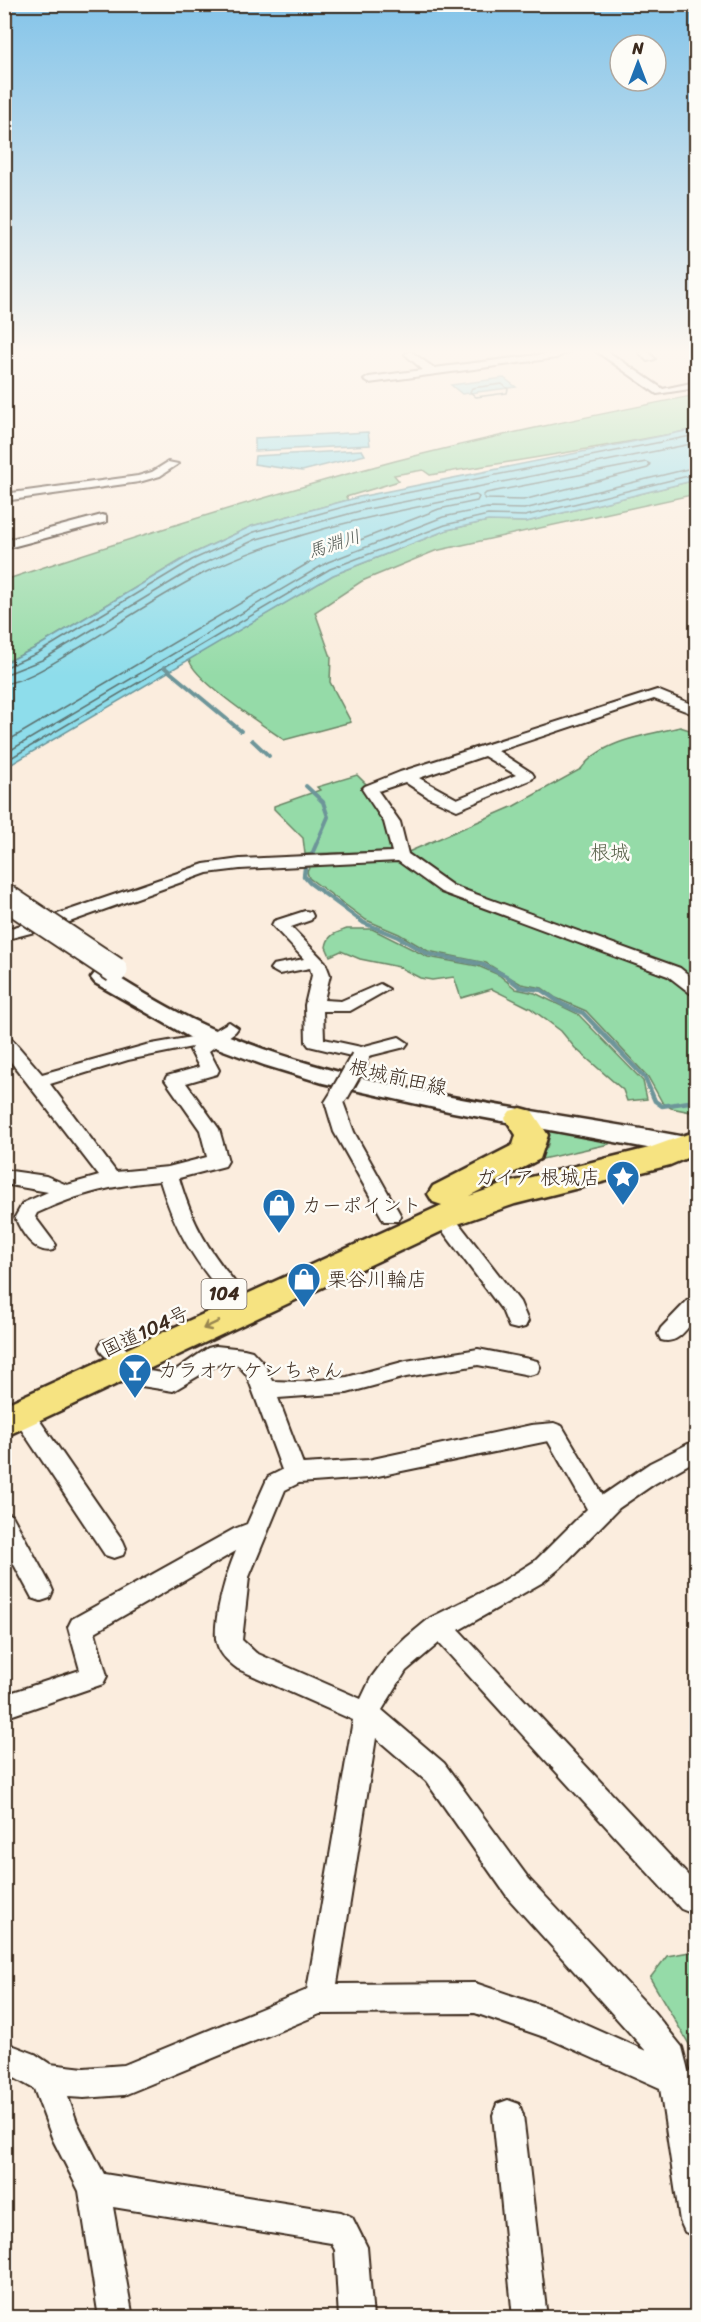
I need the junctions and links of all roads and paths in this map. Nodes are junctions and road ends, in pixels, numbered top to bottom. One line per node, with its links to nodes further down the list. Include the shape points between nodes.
1 (172, 464): 2 (street, via 139,479)
2 (4, 498)
3 (102, 519): 4 (street)
4 (4, 545)
5 (696, 711): 6 (street, via 651,695)
6 (484, 749): 7 (street); 7 (street, via 528,776 457,805)
7 (405, 775): 8 (street, via 370,789 392,822)
8 (401, 856): 12 (street, via 204,869 56,921); 17 (street, via 447,889 674,972)
9 (4, 896): 15 (street, bridge)
10 (4, 914): 15 (street)
11 (305, 916): 13 (street, via 280,925)
12 (4, 935)
13 (316, 962): 14 (street); 18 (street, via 321,975)
14 (279, 969)
15 (109, 974): 19 (street, 根城前田線)
16 (380, 989): 18 (street, via 344,1007)
17 (696, 989)
18 (314, 1005): 22 (street, via 315,1042)
19 (221, 1033): 23 (street, via 121,1055); 24 (street, 根城前田線, via 315,1072); 25 (street, 根城前田線, via 411,1083); 26 (street, via 199,1050 210,1070 174,1080 209,1129 218,1161)
20 (4, 1041): 23 (street)
21 (399, 1043): 22 (street)
22 (360, 1056): 31 (street, bridge, via 334,1102 344,1132)
23 (38, 1081): 28 (street)
24 (521, 1118): 25 (street, 根城前田線); 30 (highway, via 532,1135 528,1151)
25 (689, 1141): 30 (highway, 国道104号 / 104, via 658,1157)
26 (168, 1174): 28 (street); 33 (street, via 178,1207 201,1255)
27 (5, 1178): 29 (street, via 46,1183)
28 (111, 1179): 29 (street)
29 (65, 1192): 32 (street, via 30,1208 25,1217)
30 (444, 1206): 31 (highway, 国道104号 / 104); 35 (street, via 512,1307); 37 (highway, 国道104号 / 104, one-way to 37)
31 (391, 1216): 33 (highway, 国道104号 / 104)
32 (46, 1245)
33 (231, 1291): 37 (highway, 国道104号 / 104)
34 (696, 1305): 36 (street)
35 (517, 1321)
36 (669, 1334)
37 (119, 1356): 39 (street, via 143,1379 173,1383 216,1354 244,1357); 40 (highway, 国道104号 / 104)
38 (530, 1367): 39 (street, via 478,1357 406,1369 347,1385)
39 (264, 1389): 42 (street)
40 (11, 1411): 46 (street)
41 (696, 1449): 43 (street, via 646,1476)
42 (295, 1474): 43 (street, via 368,1469 554,1432 568,1450 588,1497); 45 (street, via 276,1484)
43 (602, 1509): 48 (street, via 536,1574)
44 (4, 1522): 47 (street)
45 (256, 1531): 49 (street, via 81,1627 94,1676); 50 (street, via 237,1577 229,1640 234,1652)
46 (114, 1548)
47 (41, 1591)
48 (439, 1626): 50 (street, via 395,1665 376,1690); 51 (street)
49 (4, 1707)
50 (367, 1714): 52 (street); 55 (street, via 435,1772 519,1889 649,2031)
51 (691, 1899)
52 (320, 1999): 54 (street, via 124,2080 84,2084); 55 (street, via 475,1998 554,2025)
53 (4, 2057): 54 (street)
54 (46, 2079): 57 (street, via 64,2129)
55 (685, 2085): 58 (street)
56 (508, 2115): 61 (street)
57 (94, 2188): 59 (street); 60 (street, via 341,2228 351,2247)
58 (696, 2221)
59 (116, 2318)
60 (356, 2318)
61 (530, 2318)

